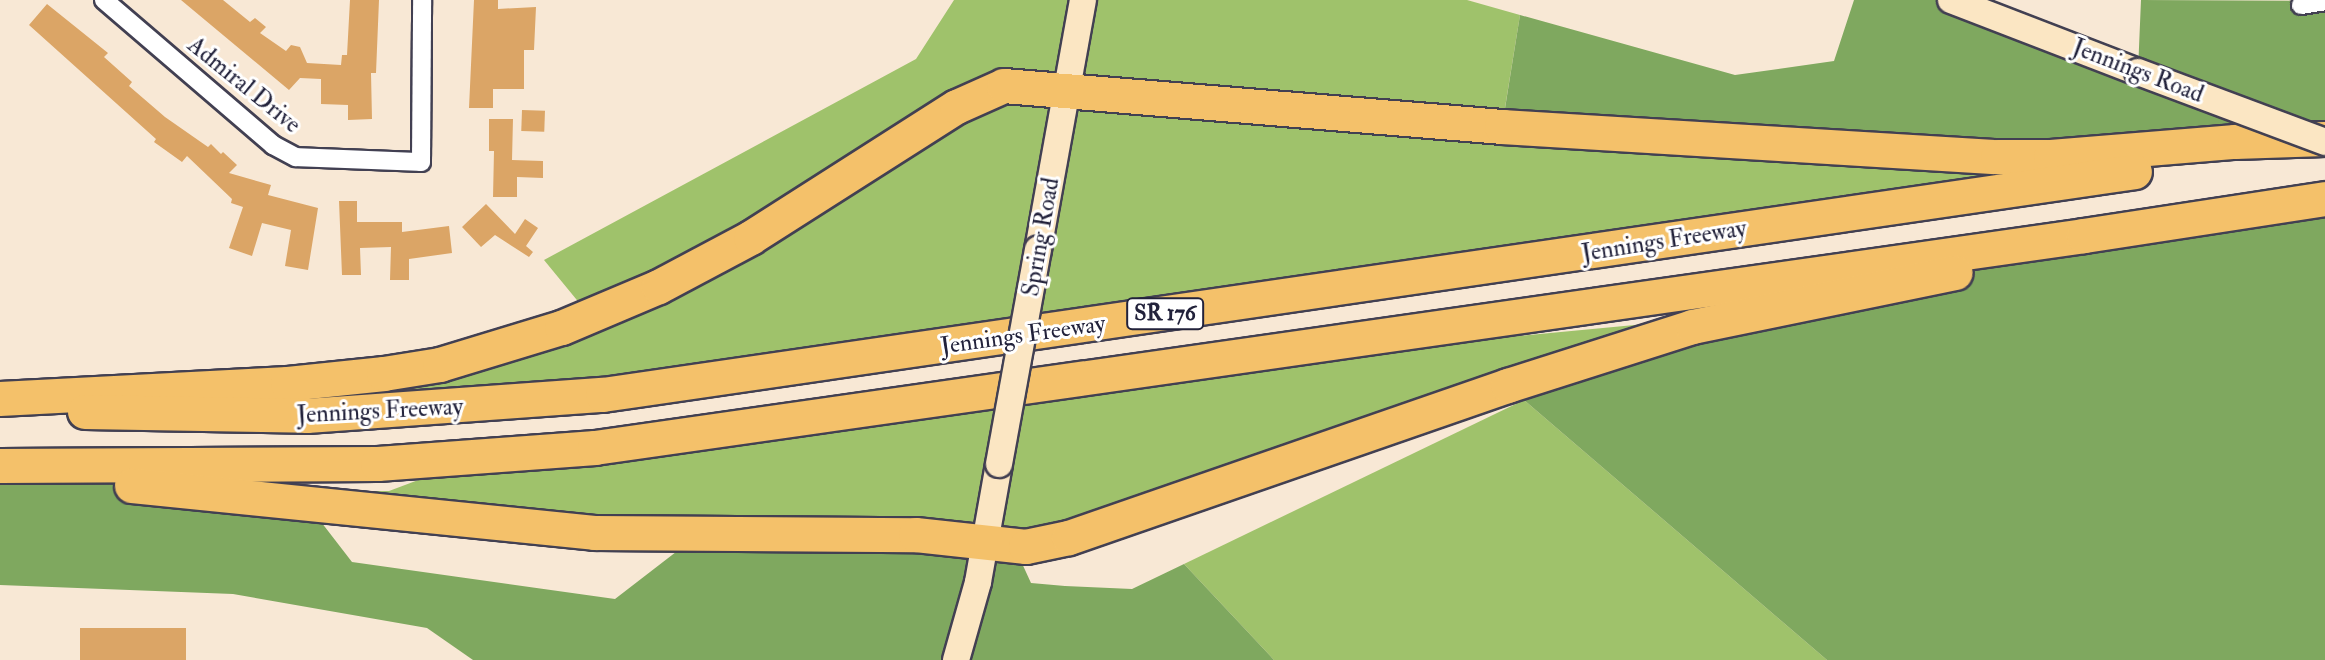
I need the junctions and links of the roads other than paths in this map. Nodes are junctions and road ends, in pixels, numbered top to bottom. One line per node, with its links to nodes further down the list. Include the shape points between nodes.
1 (104, 0): 2 (street, Admiral Drive, via 273,145 296,157 421,162)
2 (422, 0)
3 (1083, 0): 7 (street, Spring Road)
4 (1951, 0): 8 (street, Jennings Road, bridge)
5 (2325, 1): 6 (street)
6 (2301, 5)
7 (1068, 92): 8 (highway, via 1502,127 1998,157); 11 (highway, via 1004,86 957,107 751,238 659,287 493,350 440,365 288,384); 13 (street, Spring Road, bridge)
8 (2325, 141): 11 (highway, Jennings Freeway / SR 176, via 1949,201 603,395 307,416 128,414)
9 (2325, 199): 10 (highway, Jennings Freeway / SR 176)
10 (2084, 236): 12 (highway, Jennings Freeway / SR 176, via 595,448 378,464); 13 (highway, via 1916,283 1693,327 1069,538 1026,547)
11 (0, 402)
12 (12, 468): 13 (highway, via 93,482 595,533 916,535)
13 (985, 545): 14 (street, Spring Road)
14 (956, 660)

